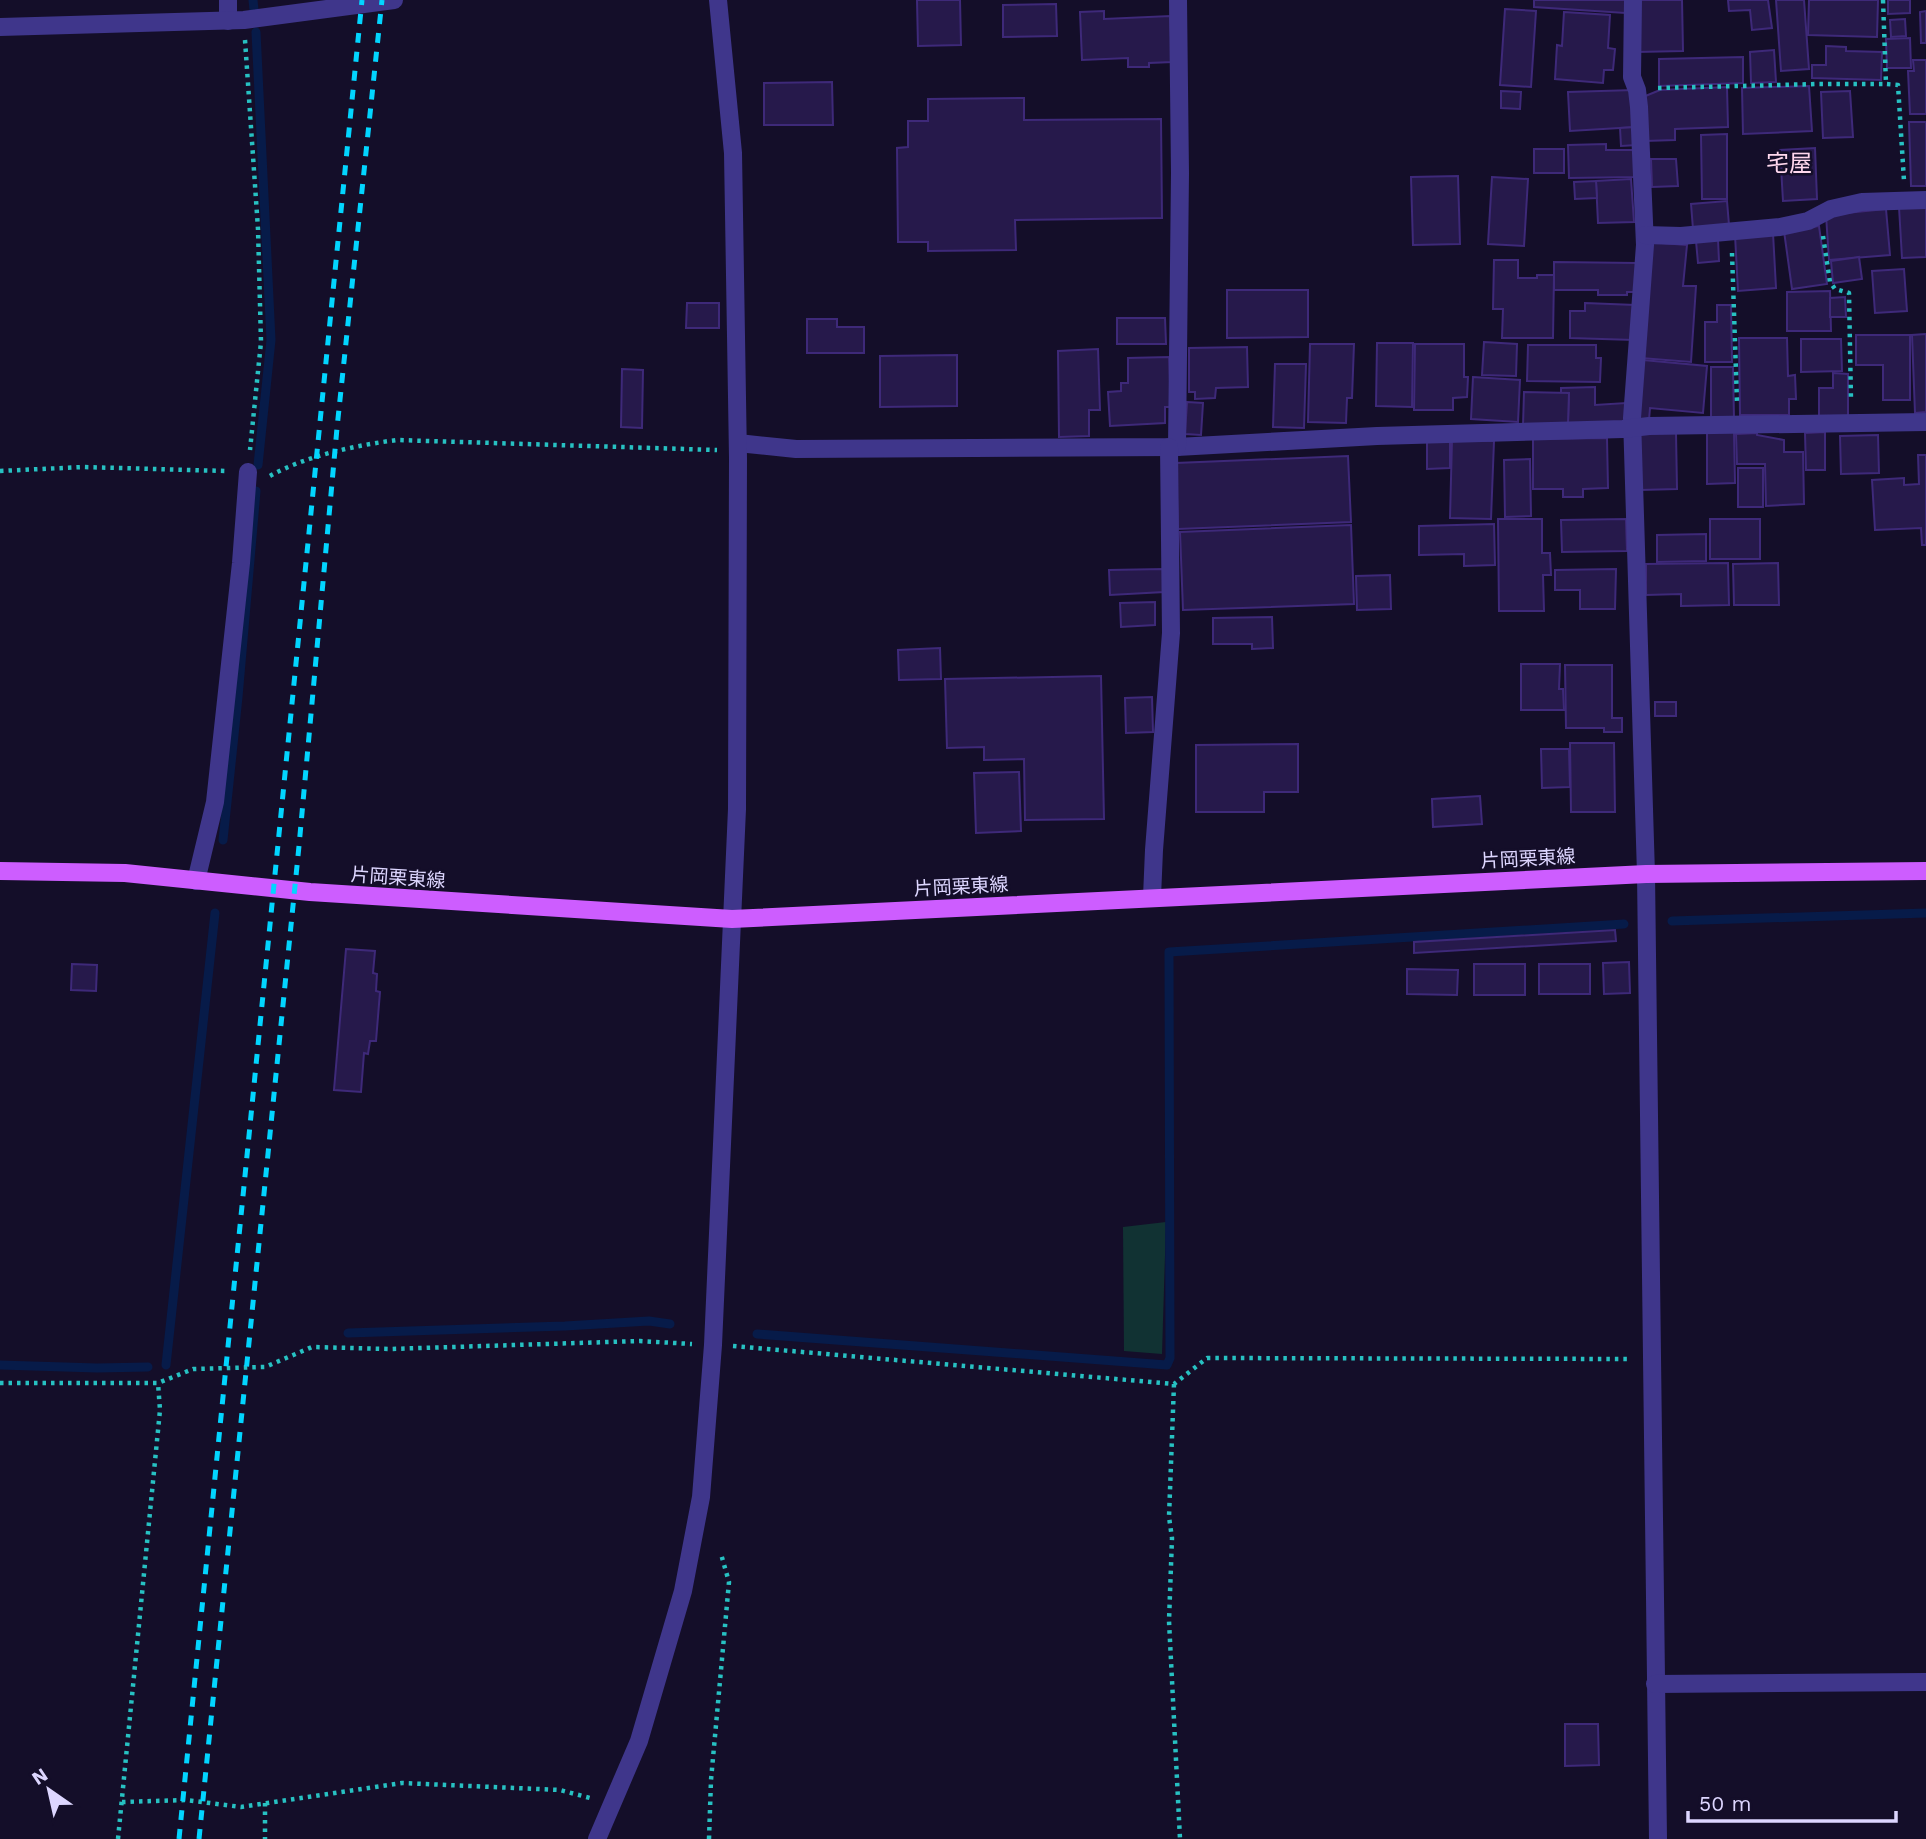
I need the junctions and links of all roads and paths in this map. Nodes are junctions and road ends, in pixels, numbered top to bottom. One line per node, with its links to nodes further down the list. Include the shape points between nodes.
1 (228, 0): 7 (street)
2 (394, 0): 7 (street)
3 (718, 0): 20 (street, via 733,153)
4 (1178, 0): 21 (street, via 1180,173)
5 (1633, 0): 10 (street, via 1632,77)
6 (1883, 0): 9 (path)
7 (236, 21): 8 (street); 23 (path, via 258,229 261,342)
8 (0, 27)
9 (1886, 85): 10 (path, via 1658,88); 11 (path, via 1898,85)
10 (1638, 95): 15 (street)
11 (1905, 199): 12 (street); 13 (street, via 1862,202)
12 (1926, 200)
13 (1820, 215): 14 (street, via 1780,227); 16 (path, via 1830,282 1835,289 1849,293)
14 (1731, 232): 15 (street); 18 (path)
15 (1645, 235): 19 (street)
16 (1851, 422): 17 (street); 18 (street)
17 (1926, 422)
18 (1737, 424): 19 (street)
19 (1632, 428): 21 (street); 26 (street)
20 (738, 443): 21 (street, via 796,449); 23 (path, via 720,450 397,440 286,467 264,479); 29 (street, via 737,809)
21 (1173, 447): 28 (street, via 1171,633)
22 (0, 471): 23 (path, via 83,467)
23 (248, 472): 27 (street, via 215,802)
24 (0, 870): 27 (main road, 片岡栗東線, via 125,873)
25 (1926, 871): 26 (main road, 片岡栗東線)
26 (1646, 874): 28 (main road, 片岡栗東線); 31 (street)
27 (196, 881): 29 (main road, 片岡栗東線)
28 (1152, 897): 29 (main road, 片岡栗東線)
29 (732, 919): 30 (street)
30 (713, 1345): 33 (path, via 640,1341 312,1347 265,1367 193,1369); 34 (path); 40 (street, via 701,1497 683,1591 639,1741)
31 (1652, 1359): 34 (path, via 1207,1358); 37 (street)
32 (0, 1383): 33 (path)
33 (158, 1383): 38 (path, via 160,1410)
34 (1174, 1384): 45 (path, via 1169,1621)
35 (721, 1554): 44 (path, via 729,1582)
36 (1926, 1682): 37 (street)
37 (1655, 1684): 46 (street)
38 (122, 1802): 39 (path, via 186,1800 241,1807); 41 (path)
39 (265, 1803): 40 (path, via 402,1783 560,1790); 42 (path)
40 (614, 1804): 43 (street)
41 (118, 1839)
42 (265, 1839)
43 (597, 1839)
44 (709, 1839)
45 (1180, 1839)
46 (1658, 1839)

